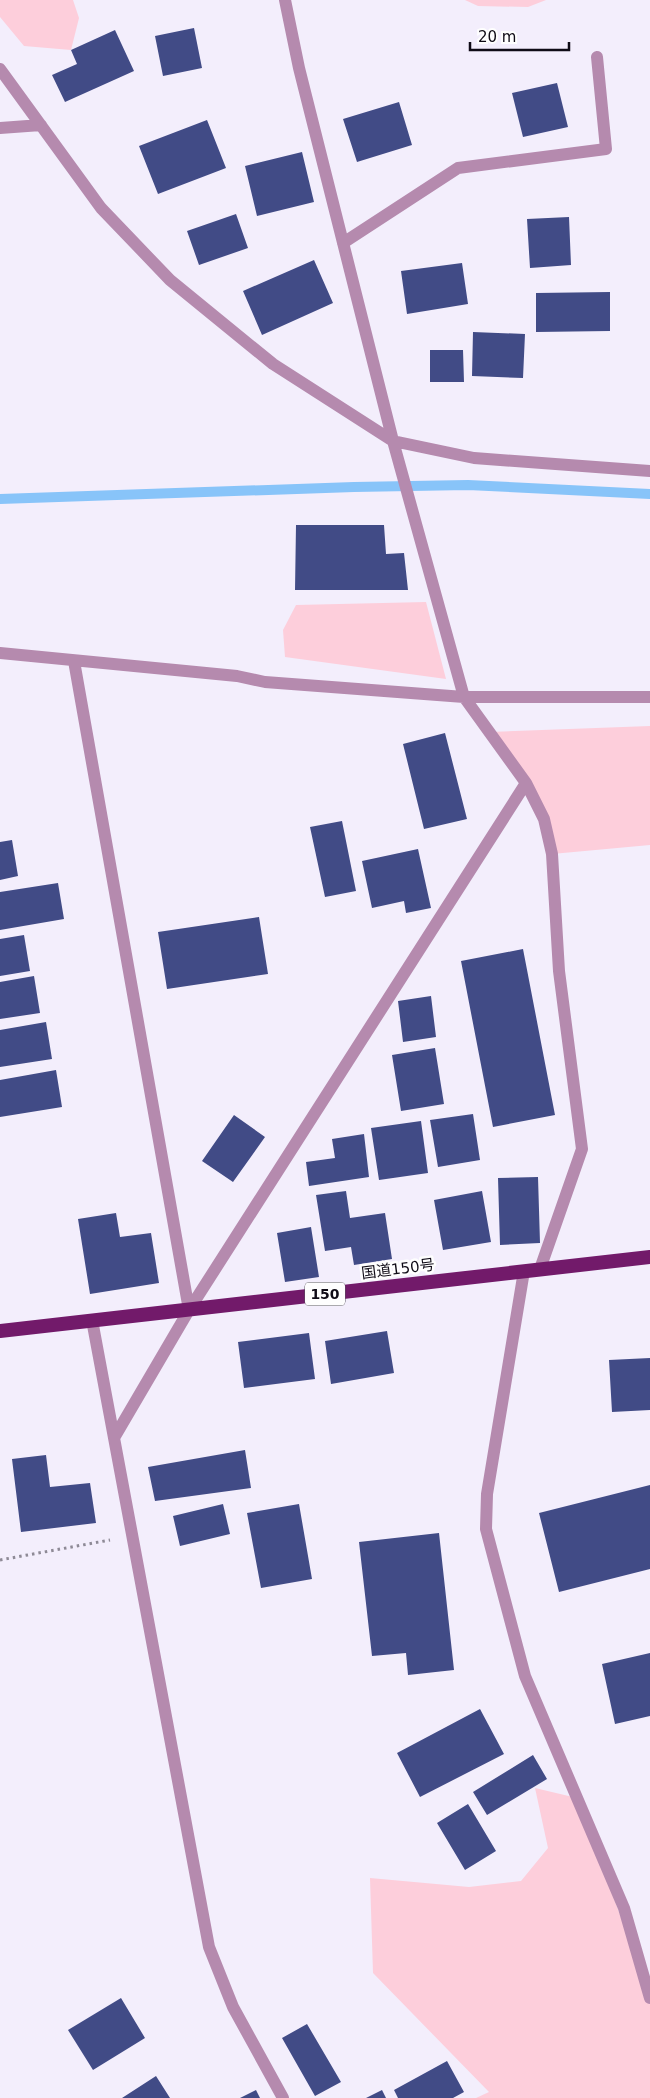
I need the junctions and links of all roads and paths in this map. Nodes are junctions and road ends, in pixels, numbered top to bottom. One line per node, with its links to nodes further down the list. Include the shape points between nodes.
1 (285, 0): 6 (street)
2 (597, 57): 6 (street, via 606,149 458,168)
3 (0, 69): 4 (street)
4 (41, 125): 5 (street); 7 (street, via 101,208 170,280 273,364)
5 (0, 128)
6 (343, 243): 7 (street)
7 (393, 441): 8 (street, via 474,458); 11 (street)
8 (650, 471)
9 (0, 653): 10 (street)
10 (74, 661): 11 (street, via 237,676 265,682); 17 (street)
11 (464, 697): 12 (street); 13 (street)
12 (650, 697)
13 (526, 783): 15 (street, via 544,819 552,854 559,971 582,1149); 17 (street)
14 (650, 1257): 15 (highway, 国道150号 / 150)
15 (540, 1269): 16 (highway, 国道150号 / 150)
16 (524, 1271): 17 (highway, 国道150号 / 150); 23 (street, via 487,1494 486,1529 525,1676 624,1908)
17 (189, 1310): 18 (highway, 国道150号 / 150); 20 (street)
18 (92, 1320): 19 (highway, 国道150号 / 150); 20 (street)
19 (0, 1331)
20 (114, 1438): 21 (street)
21 (132, 1536): 22 (path); 24 (street, via 209,1947 233,2007)
22 (0, 1560)
23 (650, 1998)
24 (283, 2098)

